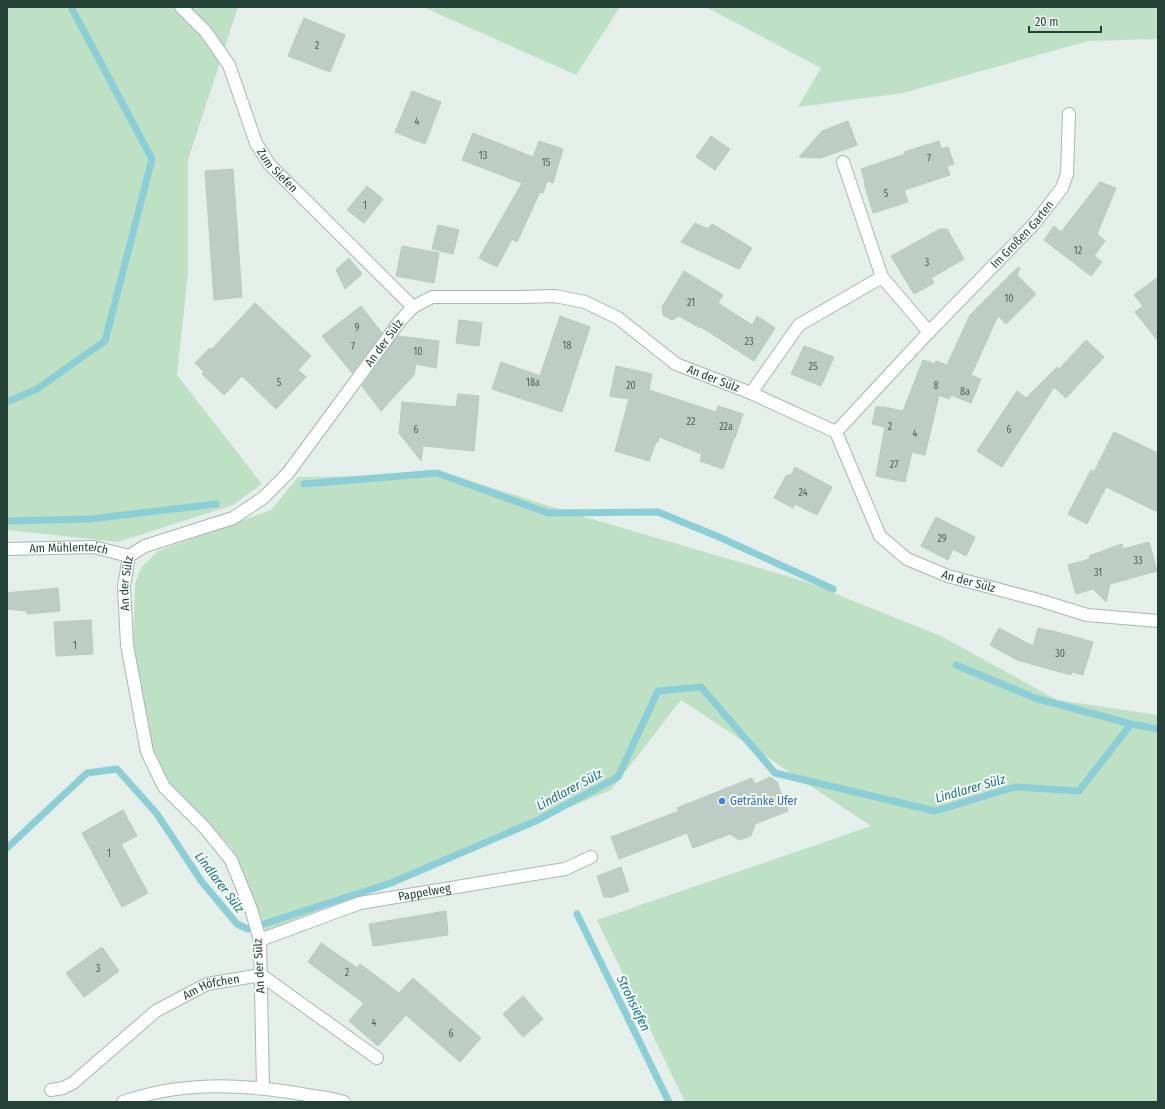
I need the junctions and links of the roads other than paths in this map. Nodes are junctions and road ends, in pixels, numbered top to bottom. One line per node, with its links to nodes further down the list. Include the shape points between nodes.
1 (181, 7): 5 (street, Zum Siefen, via 206,32 228,65 256,142 269,164)
2 (1069, 114): 6 (street, Im Großen Garten, via 1067,174 1062,188 1034,224)
3 (843, 162): 4 (street)
4 (882, 277): 6 (street); 7 (street, via 799,325)
5 (413, 307): 7 (street, An der Sülz, via 432,297 555,296 585,302 618,318 676,364); 10 (street, An der Sülz, via 288,473 263,498 233,518 146,546)
6 (929, 332): 8 (street, Im Großen Garten)
7 (751, 393): 8 (street, An der Sülz)
8 (836, 432): 11 (street, An der Sülz, via 880,536 907,559 948,576 1087,614)
9 (7, 549): 10 (street, Am Mühlenteich, via 94,547)
10 (129, 556): 13 (street, An der Sülz, via 124,587 127,646 147,752 164,787 205,828 231,860)
11 (1158, 621)
12 (591, 857): 13 (street, Pappelweg, via 565,869 360,903)
13 (260, 940): 14 (street, An der Sülz)
14 (261, 975): 15 (street); 16 (street, An der Sülz); 17 (street, Am Höfchen, via 207,984 156,1011 72,1082 63,1088)
15 (377, 1058)
16 (263, 1088): 18 (street, via 203,1086 144,1094); 19 (street)
17 (51, 1090)
18 (123, 1102)
19 (344, 1102)

